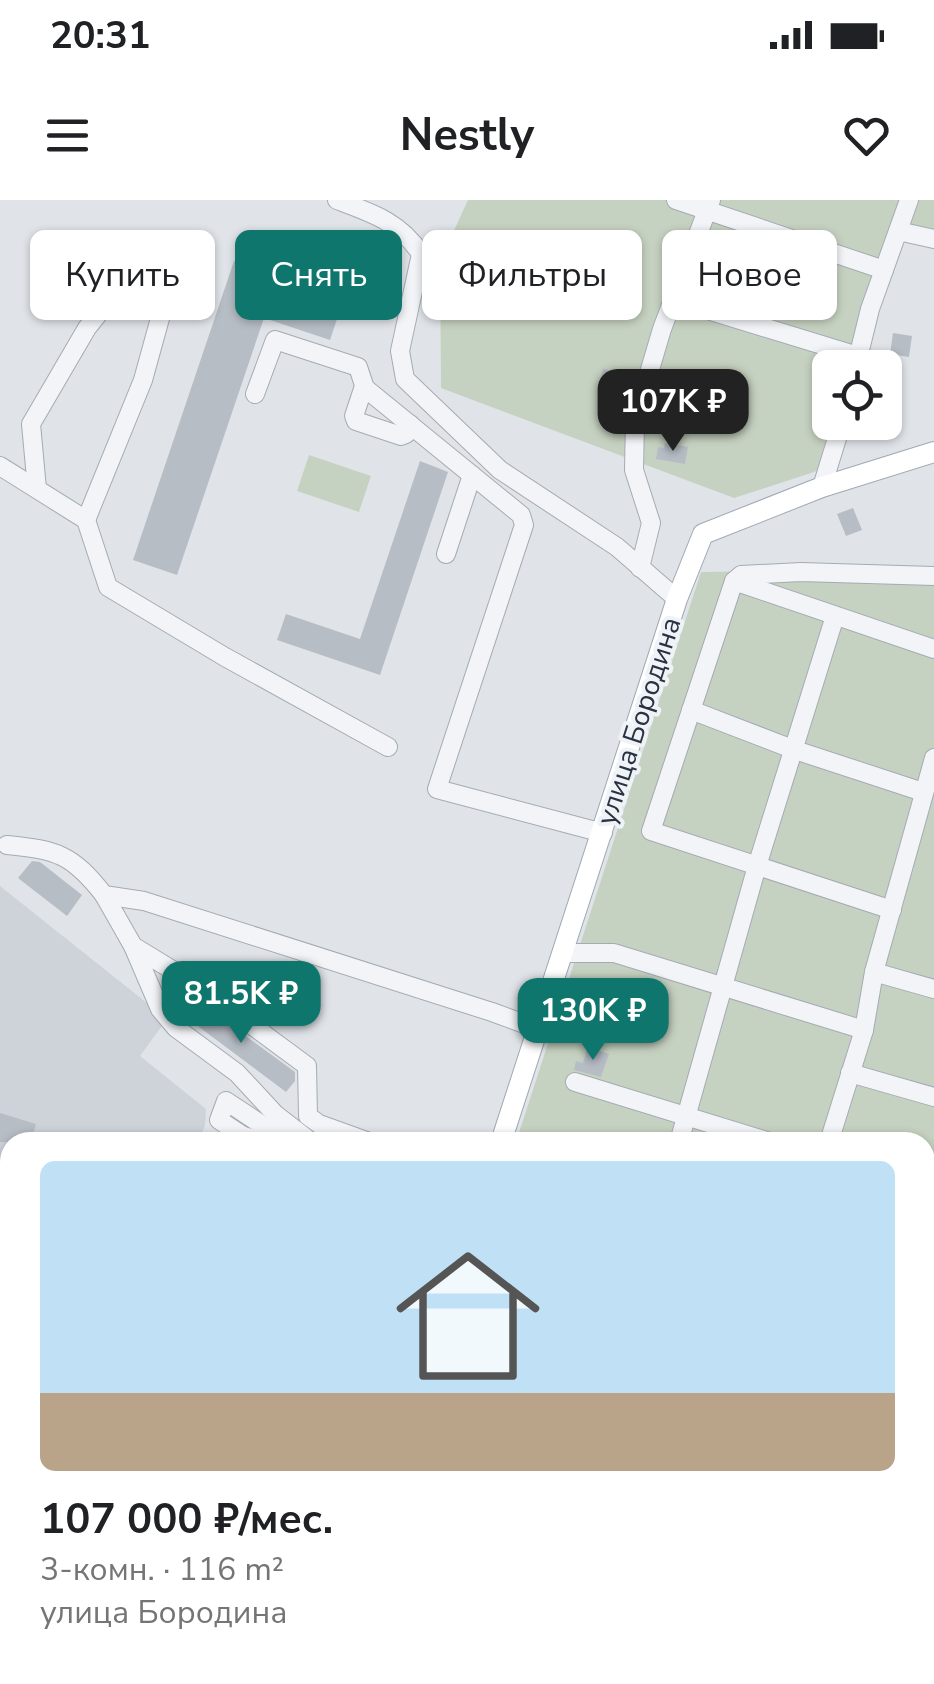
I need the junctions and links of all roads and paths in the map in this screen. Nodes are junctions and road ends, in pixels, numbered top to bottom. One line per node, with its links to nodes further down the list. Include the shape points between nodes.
1 (337, 200): 24 (street, via 384,217 421,254 400,350 405,379 500,470)
2 (676, 200): 4 (street)
3 (909, 200): 6 (street)
4 (710, 206): 5 (street); 8 (street)
5 (701, 230)
6 (898, 231): 7 (street); 8 (street)
7 (934, 239)
8 (884, 270): 12 (street)
9 (666, 320): 24 (street, via 634,420 634,470 651,523)
10 (734, 320): 11 (street)
11 (822, 350)
12 (861, 350)
13 (364, 386): 14 (street, via 358,367 275,340); 15 (street); 15 (street, via 356,421 402,436)
14 (255, 394)
15 (410, 424): 19 (street)
16 (836, 440): 20 (street)
17 (934, 452): 20 (main road, улица Бородина)
18 (0, 466): 21 (street)
19 (472, 475): 23 (street); 37 (street, via 521,515 524,525 437,789)
20 (822, 487): 27 (main road, улица Бородина, via 703,534)
21 (37, 489): 22 (street); 22 (street, via 31,424 87,328 138,264 162,311 143,380)
22 (86, 520): 31 (street, via 108,587)
23 (446, 554)
24 (640, 568): 27 (street)
25 (934, 576): 26 (street, via 801,572 740,575)
26 (734, 582): 28 (street); 30 (street)
27 (677, 600): 37 (main road, улица Бородина)
28 (836, 616): 29 (street); 32 (street)
29 (934, 650)
30 (691, 710): 32 (street); 39 (street, via 651,831)
31 (388, 747)
32 (795, 750): 34 (street); 39 (street)
33 (934, 758): 34 (street)
34 (924, 792): 35 (street)
35 (914, 822): 36 (street); 41 (street)
36 (934, 828)
37 (603, 833): 43 (main road, улица Бородина)
38 (7, 845): 40 (street, via 52,849 85,870)
39 (757, 866): 41 (street); 45 (street)
40 (104, 894): 42 (street); 47 (street)
41 (892, 910): 44 (street)
42 (133, 946): 55 (street, via 160,1009 176,1028 237,1073); 56 (street, via 200,986 306,1066 308,1116)
43 (565, 953): 45 (street, via 614,953); 47 (main road, улица Бородина)
44 (874, 972): 46 (street); 48 (street)
45 (723, 986): 48 (street); 52 (street)
46 (934, 989)
47 (538, 1030): 57 (main road, улица Бородина)
48 (864, 1030): 49 (street)
49 (850, 1073): 51 (street); 60 (street)
50 (574, 1082): 52 (street)
51 (934, 1098)
52 (687, 1118): 58 (street); 59 (street)
53 (235, 1132): 54 (street, via 220,1120 226,1101)
54 (273, 1132)
55 (297, 1132)
56 (341, 1132)
57 (505, 1132)
58 (682, 1132)
59 (735, 1132)
60 (833, 1132)

